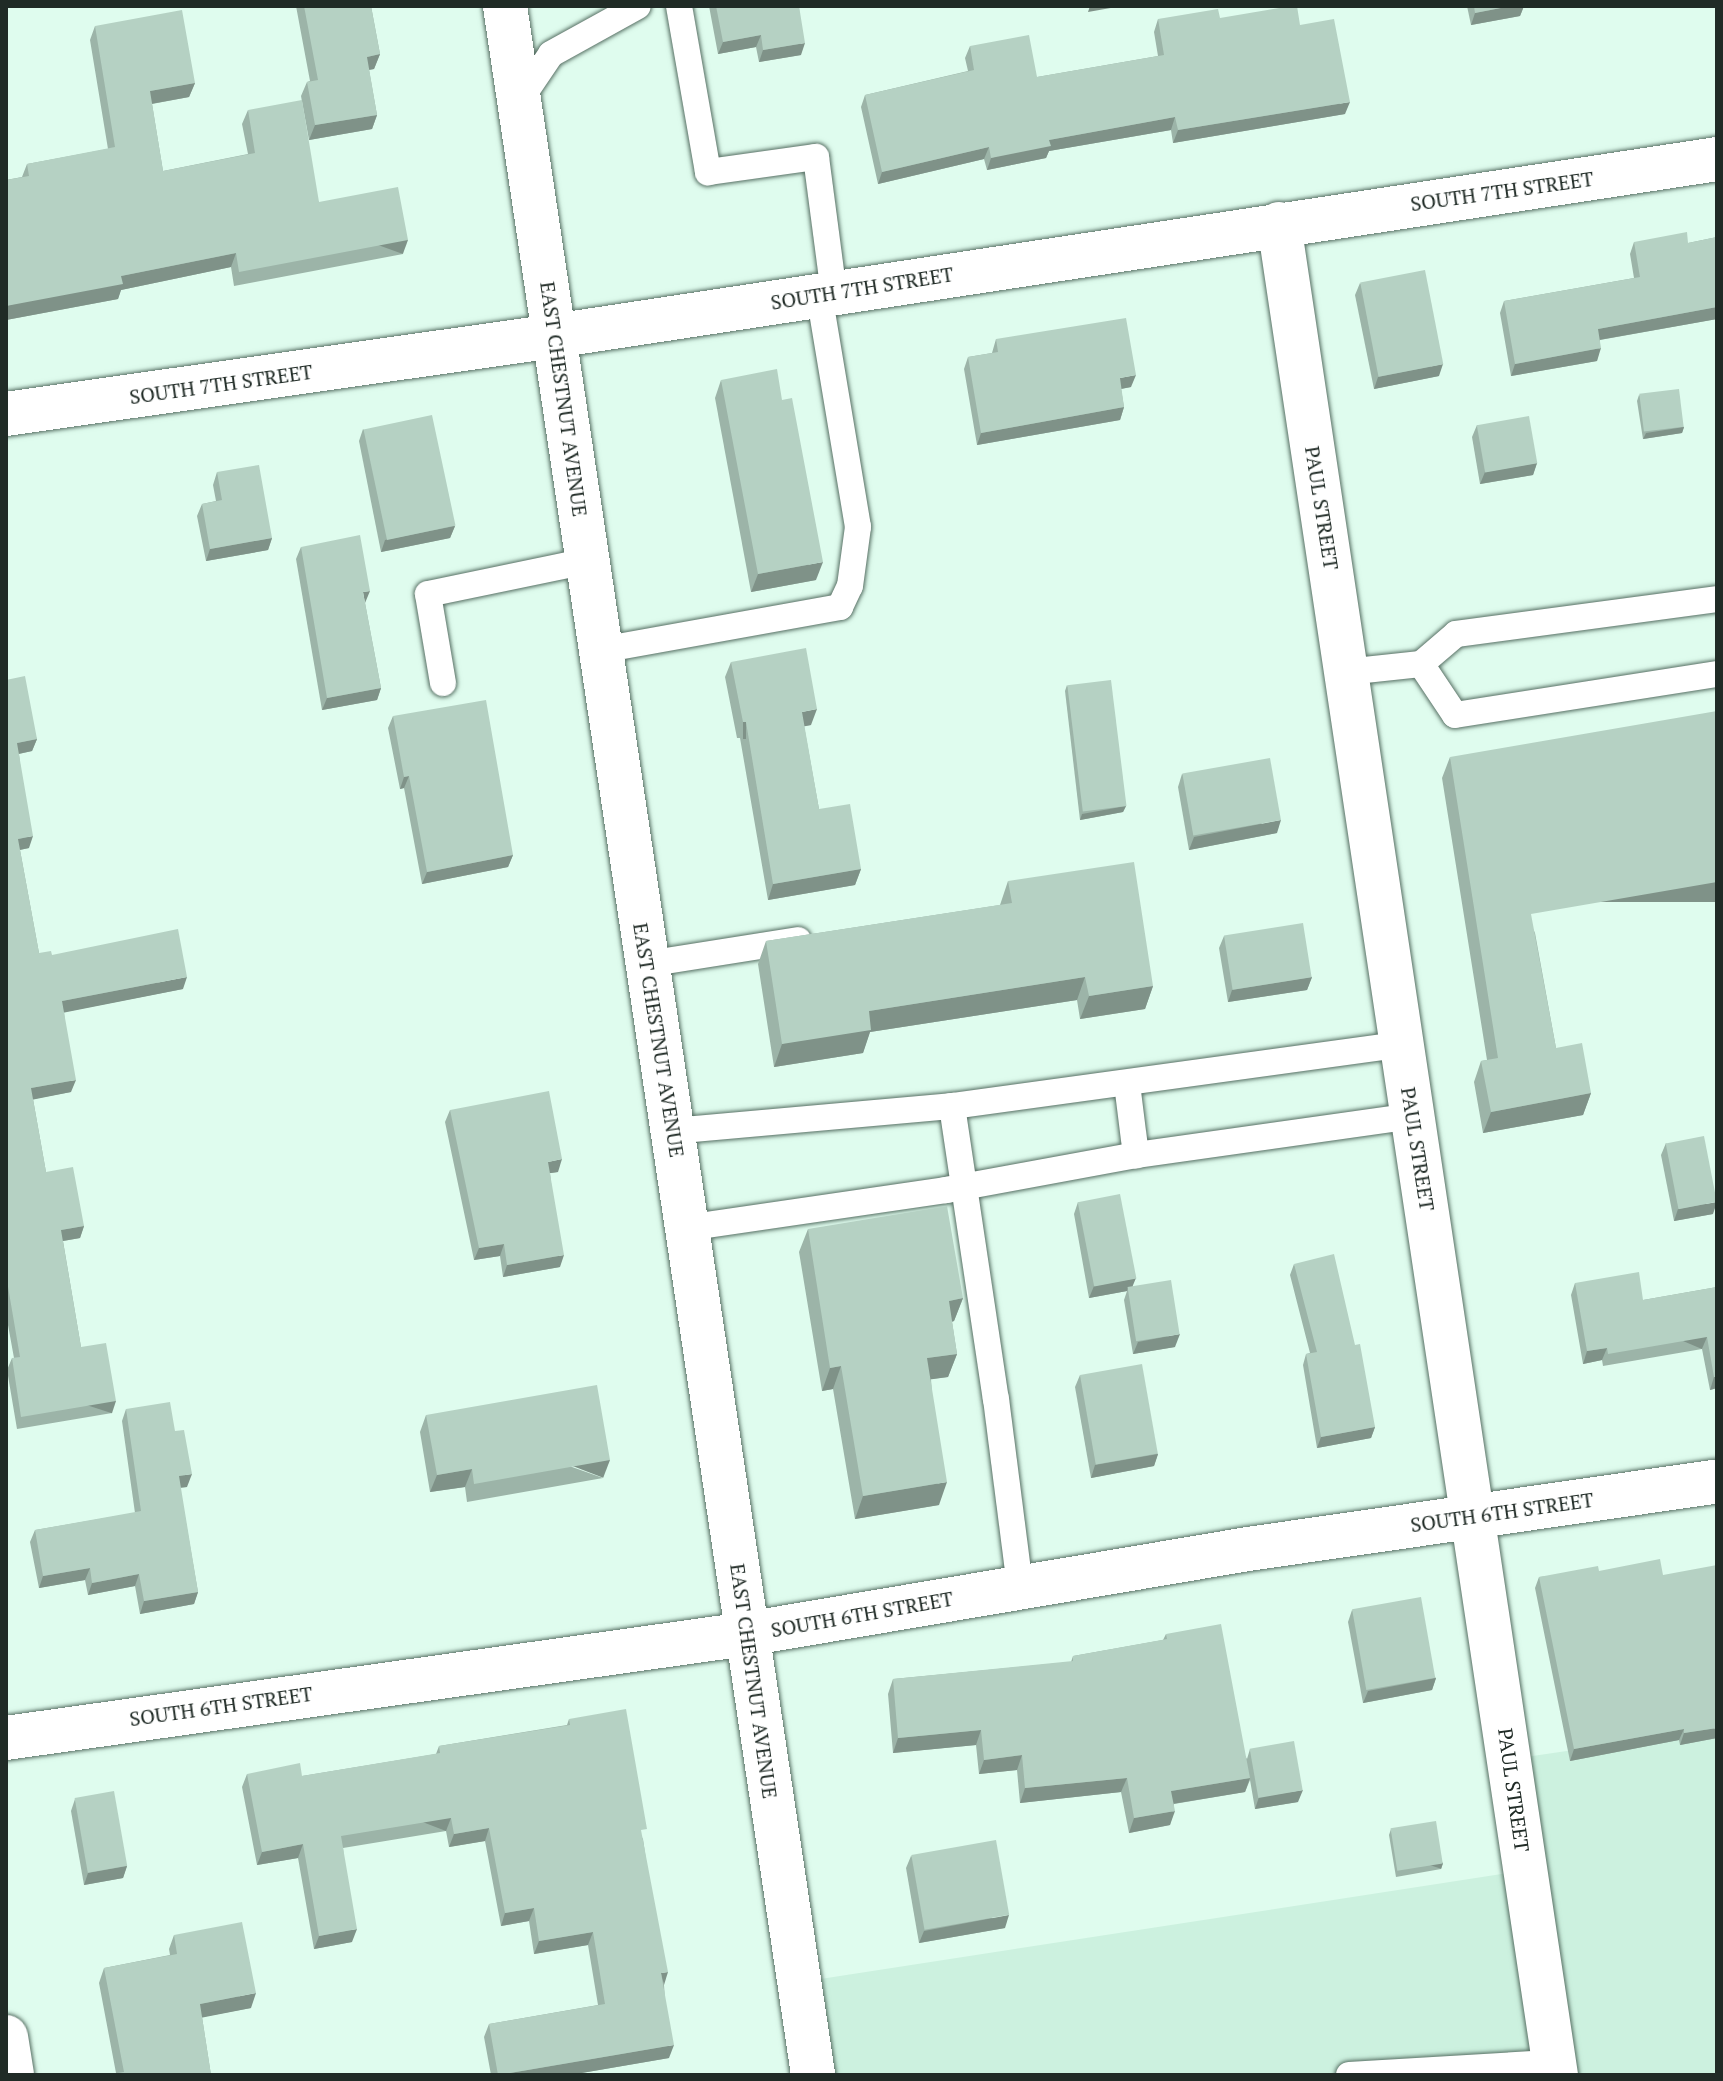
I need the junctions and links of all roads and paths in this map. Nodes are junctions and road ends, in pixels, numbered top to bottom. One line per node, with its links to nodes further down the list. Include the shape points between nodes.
1 (505, 6): 4 (street, EAST CHESTNUT AVENUE)
2 (638, 6): 4 (lane, via 551,54)
3 (679, 6): 7 (lane, via 708,172 816,157)
4 (520, 100): 8 (street, EAST CHESTNUT AVENUE)
5 (1717, 159): 6 (street, SOUTH 7TH STREET)
6 (1279, 224): 7 (street, SOUTH 7TH STREET); 14 (street, PAUL STREET)
7 (826, 294): 8 (street, SOUTH 7TH STREET); 12 (lane, via 858,527 850,586 840,607)
8 (554, 336): 9 (street, SOUTH 7TH STREET); 10 (street, EAST CHESTNUT AVENUE)
9 (6, 414)
10 (588, 561): 12 (street, EAST CHESTNUT AVENUE); 16 (lane, via 428,594)
11 (1717, 599): 13 (lane, via 1456,634)
12 (601, 650): 18 (street, EAST CHESTNUT AVENUE)
13 (1421, 664): 14 (lane); 15 (lane, via 1455,715)
14 (1346, 672): 19 (street, PAUL STREET)
15 (1717, 674)
16 (443, 683)
17 (829, 935): 18 (lane)
18 (647, 964): 23 (street, EAST CHESTNUT AVENUE)
19 (1402, 1044): 20 (lane); 22 (street, PAUL STREET)
20 (1127, 1084): 21 (lane); 24 (lane)
21 (952, 1106): 23 (lane); 25 (lane)
22 (1413, 1116): 24 (lane); 28 (street, PAUL STREET)
23 (672, 1131): 26 (street, EAST CHESTNUT AVENUE)
24 (1136, 1155): 25 (lane)
25 (962, 1187): 26 (lane); 29 (lane)
26 (686, 1228): 30 (street, EAST CHESTNUT AVENUE)
27 (1717, 1481): 28 (street, SOUTH 6TH STREET)
28 (1473, 1516): 29 (street, SOUTH 6TH STREET); 33 (street, PAUL STREET)
29 (1020, 1587): 30 (street, SOUTH 6TH STREET)
30 (746, 1634): 31 (street, SOUTH 6TH STREET); 35 (street, EAST CHESTNUT AVENUE)
31 (6, 1738)
32 (6, 2037): 34 (street)
33 (1555, 2069): 36 (lane)
34 (12, 2075)
35 (813, 2075)
36 (1349, 2075)

